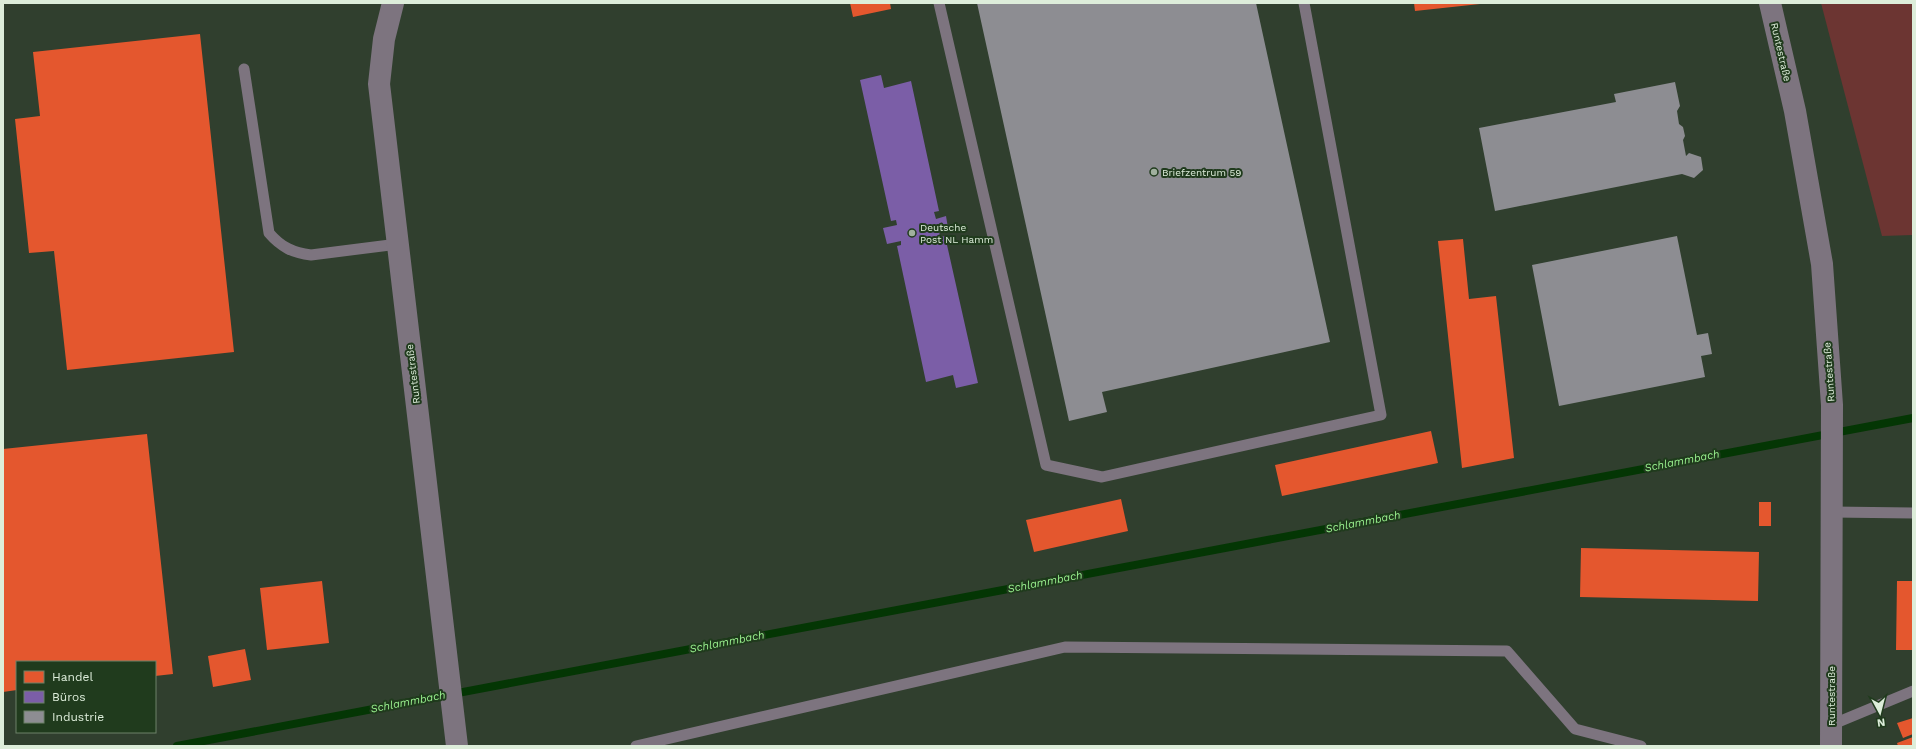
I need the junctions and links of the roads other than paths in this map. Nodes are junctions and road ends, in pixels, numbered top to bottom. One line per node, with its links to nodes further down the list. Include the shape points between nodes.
1 (393, 3): 6 (street, Runtestraße, via 384,39 379,84)
2 (939, 3): 3 (lane, via 1046,465 1102,478 1381,415)
3 (1304, 3)
4 (1770, 3): 7 (street, Runtestraße, via 1795,112 1822,264 1832,405)
5 (244, 69): 6 (lane, via 269,233 274,239 297,253 311,254)
6 (398, 244): 11 (street, Runtestraße)
7 (1832, 512): 8 (lane); 10 (street, Runtestraße)
8 (1913, 514)
9 (1913, 691): 10 (lane)
10 (1831, 736)
11 (457, 746)
12 (636, 746): 13 (lane, via 1073,647 1507,651 1575,729)
13 (1641, 746)

